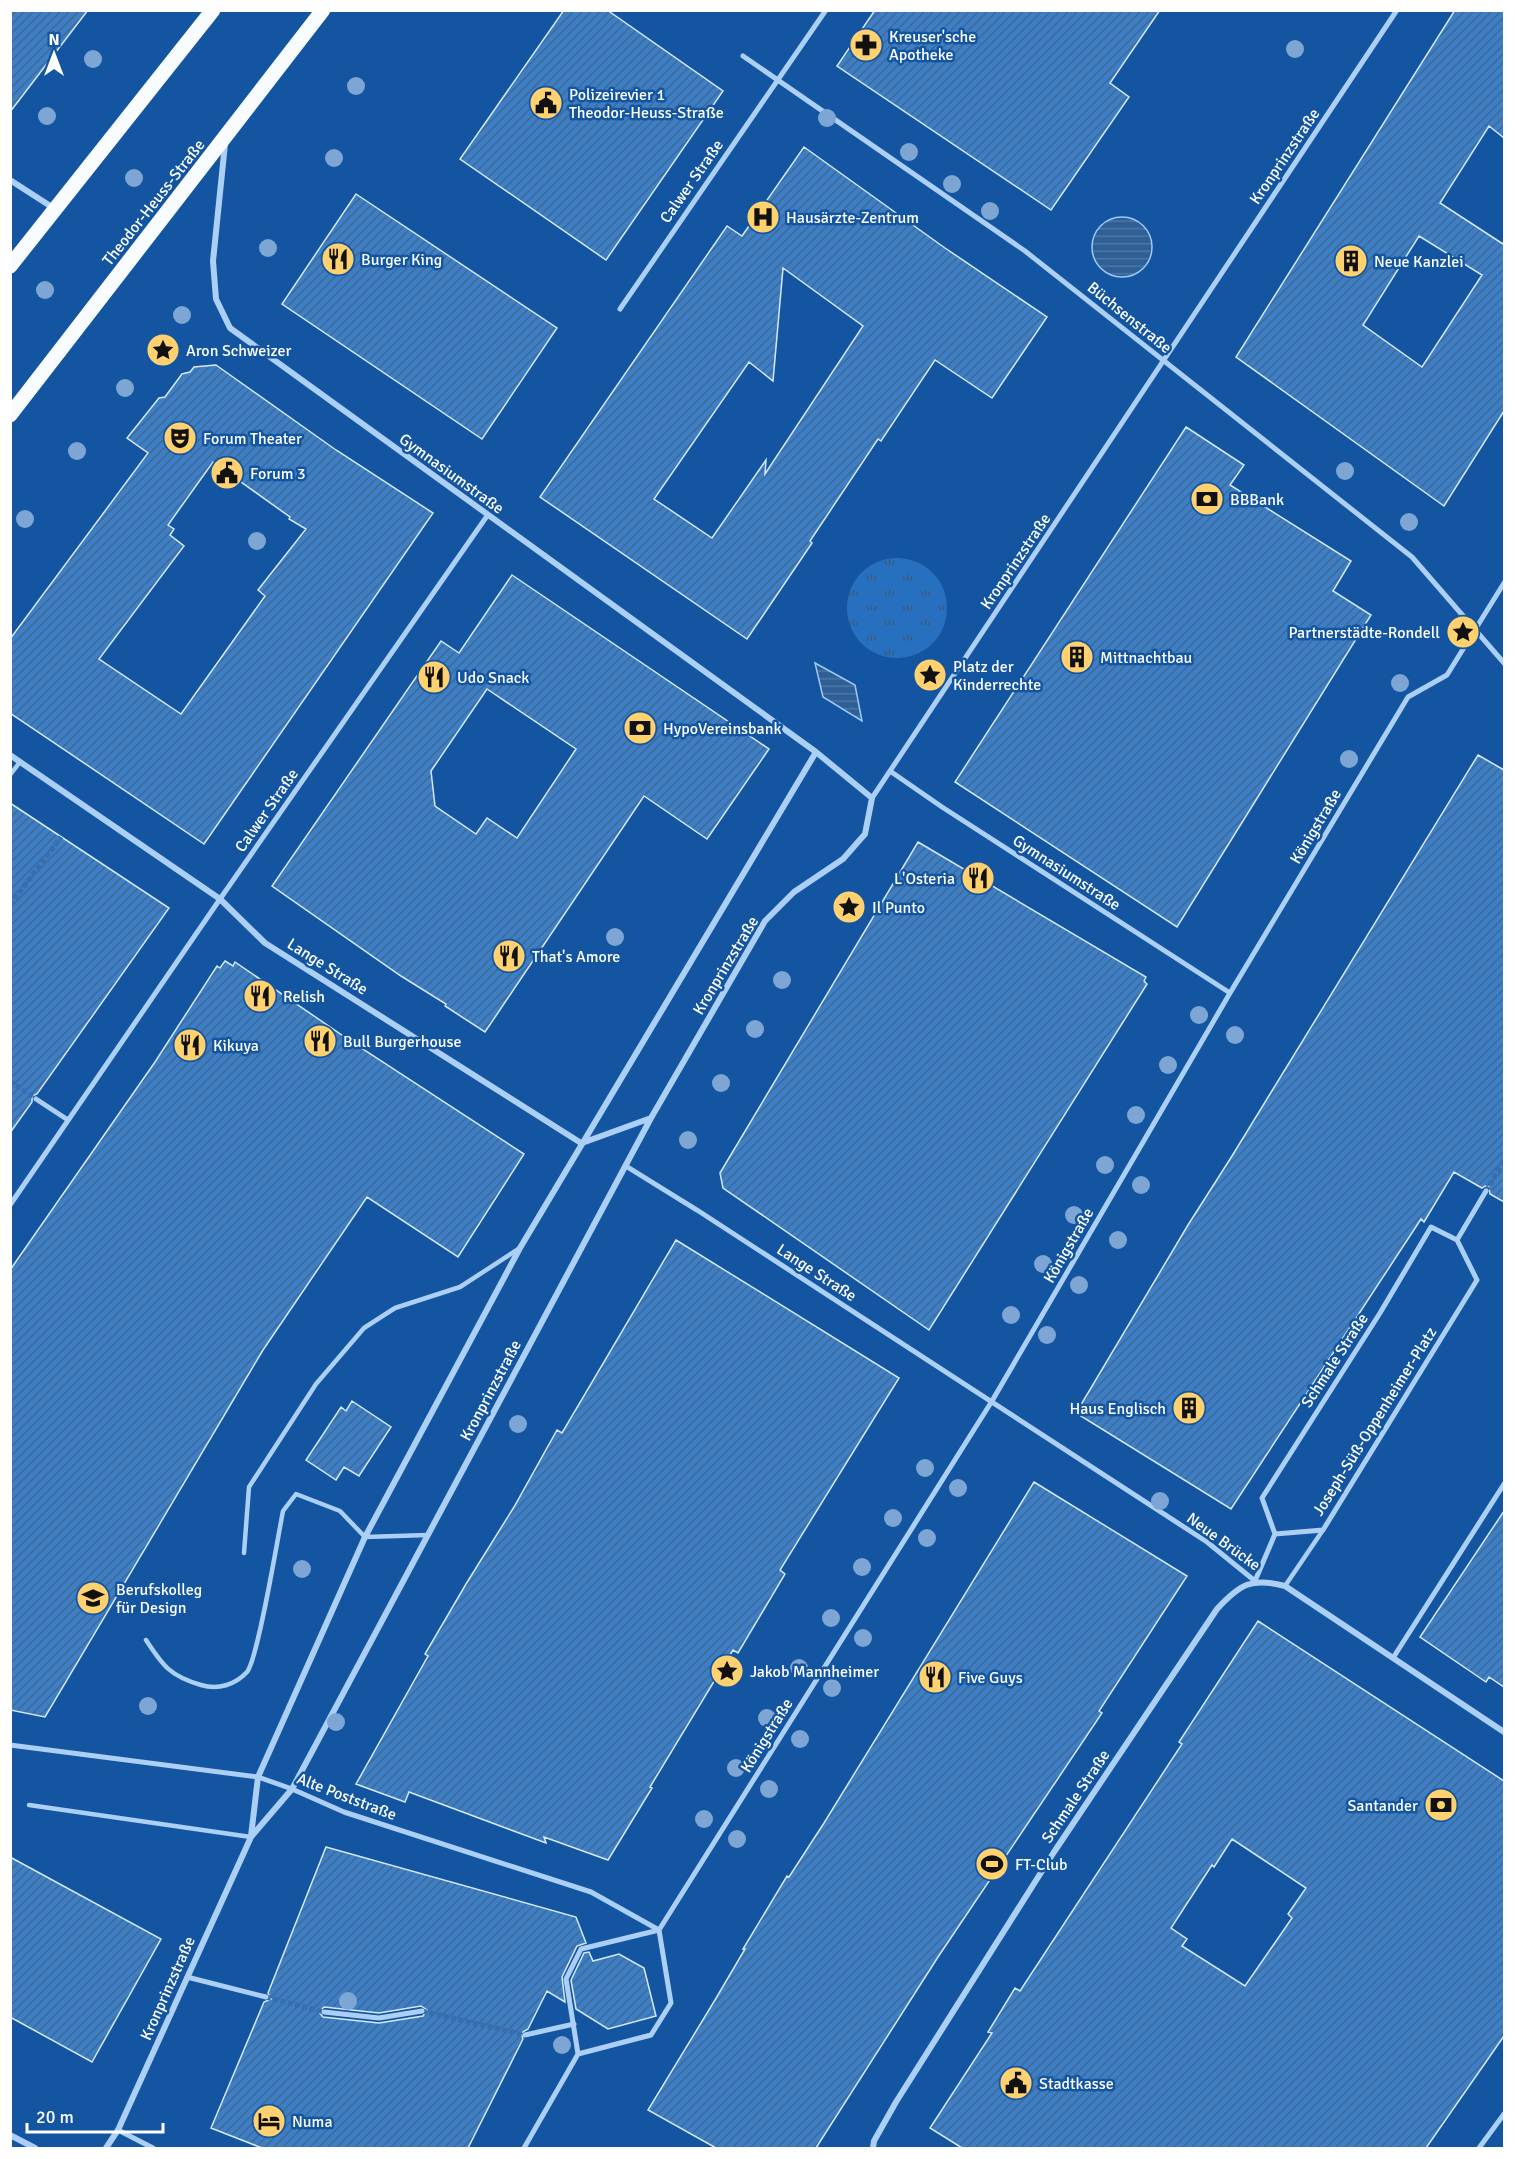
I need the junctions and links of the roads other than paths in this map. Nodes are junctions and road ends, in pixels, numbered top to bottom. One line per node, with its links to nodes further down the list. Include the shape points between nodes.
1 (213, 10): 9 (main road)
2 (323, 10): 7 (main road, Theodor-Heuss-Straße)
3 (826, 10): 6 (street, Calwer Straße)
4 (1397, 10): 12 (street, Kronprinzstraße)
5 (743, 56): 6 (street, Büchsenstraße)
6 (778, 80): 11 (street, Calwer Straße); 12 (street, Büchsenstraße, via 1025,251)
7 (225, 137): 13 (main road, Theodor-Heuss-Straße); 14 (street, Gymnasiumstraße, via 213,261 216,299 230,328)
8 (10, 180): 9 (street)
9 (56, 210): 10 (main road)
10 (10, 266)
11 (620, 309)
12 (1164, 362): 16 (street, Büchsenstraße, via 1412,557); 21 (street, Kronprinzstraße)
13 (10, 415)
14 (488, 516): 18 (street, Gymnasiumstraße); 24 (street, Calwer Straße)
15 (1504, 583): 16 (street, Königstraße)
16 (1475, 630): 17 (street, Büchsenstraße); 25 (street, Königstraße, via 1447,675 1408,697)
17 (1504, 663)
18 (816, 752): 23 (street, Gymnasiumstraße); 29 (street, Kronprinzstraße)
19 (10, 755): 20 (street, Lange Straße)
20 (20, 762): 22 (lane); 24 (street, Lange Straße)
21 (890, 771): 23 (street, Kronprinzstraße); 25 (street, Gymnasiumstraße)
22 (10, 775)
23 (872, 798): 27 (street, Kronprinzstraße, via 865,834 843,859 794,892 765,921)
24 (220, 899): 28 (street, Calwer Straße); 29 (street, Lange Straße, via 265,943)
25 (1230, 993): 35 (street, Königstraße)
26 (36, 1099): 28 (street)
27 (651, 1118): 29 (street); 30 (street, Kronprinzstraße)
28 (68, 1120): 32 (street, Calwer Straße)
29 (581, 1143): 34 (street, Kronprinzstraße)
30 (626, 1166): 35 (street, Lange Straße); 39 (street, Kronprinzstraße)
31 (1485, 1191): 33 (street)
32 (10, 1205)
33 (1457, 1240): 37 (street, Joseph-Süß-Oppenheimer-Platz, via 1477,1280); 38 (street, Schmale Straße, via 1431,1227 1262,1498)
34 (520, 1248): 40 (street, Kronprinzstraße); 41 (lane, via 460,1287 395,1308 364,1328 316,1384 249,1487)
35 (992, 1401): 42 (street, Neue Brücke, via 1207,1542); 52 (street, Königstraße)
36 (1504, 1484): 45 (street)
37 (1323, 1530): 38 (street, Joseph-Süß-Oppenheimer-Platz); 43 (lane)
38 (1275, 1534): 42 (street)
39 (428, 1535): 40 (lane); 49 (street, Kronprinzstraße)
40 (365, 1537): 44 (lane, via 340,1511 296,1494 283,1511 249,1670 233,1684 211,1688 184,1680 163,1666); 48 (street, Kronprinzstraße)
41 (243, 1553)
42 (1255, 1581): 43 (street, Neue Brücke); 67 (street, Schmale Straße, via 1217,1608 1054,1852 896,2102)
43 (1285, 1586): 45 (street, Neue Brücke)
44 (146, 1640)
45 (1393, 1658): 46 (street, Neue Brücke)
46 (1504, 1732)
47 (10, 1745): 48 (street, Alte Poststraße)
48 (258, 1778): 49 (street, Alte Poststraße); 51 (street, Kronprinzstraße)
49 (292, 1789): 51 (street, Kronprinzstraße); 52 (street, Alte Poststraße, via 344,1812 591,1892)
50 (29, 1805): 51 (lane)
51 (250, 1837): 53 (street, Kronprinzstraße)
52 (658, 1930): 57 (street, via 581,1949 566,1979); 59 (street, via 671,2003 651,2035)
53 (187, 1977): 54 (street); 61 (street, Kronprinzstraße)
54 (266, 1997)
55 (422, 2011): 56 (street, via 379,2018)
56 (324, 2012)
57 (573, 2024): 58 (street); 59 (street)
58 (525, 2036)
59 (578, 2054): 66 (street)
60 (1504, 2114): 68 (street)
61 (118, 2130): 64 (street, Kronprinzstraße); 65 (street)
62 (10, 2135): 63 (street)
63 (35, 2148)
64 (106, 2148)
65 (153, 2148)
66 (524, 2148)
67 (873, 2148)
68 (1479, 2148)

